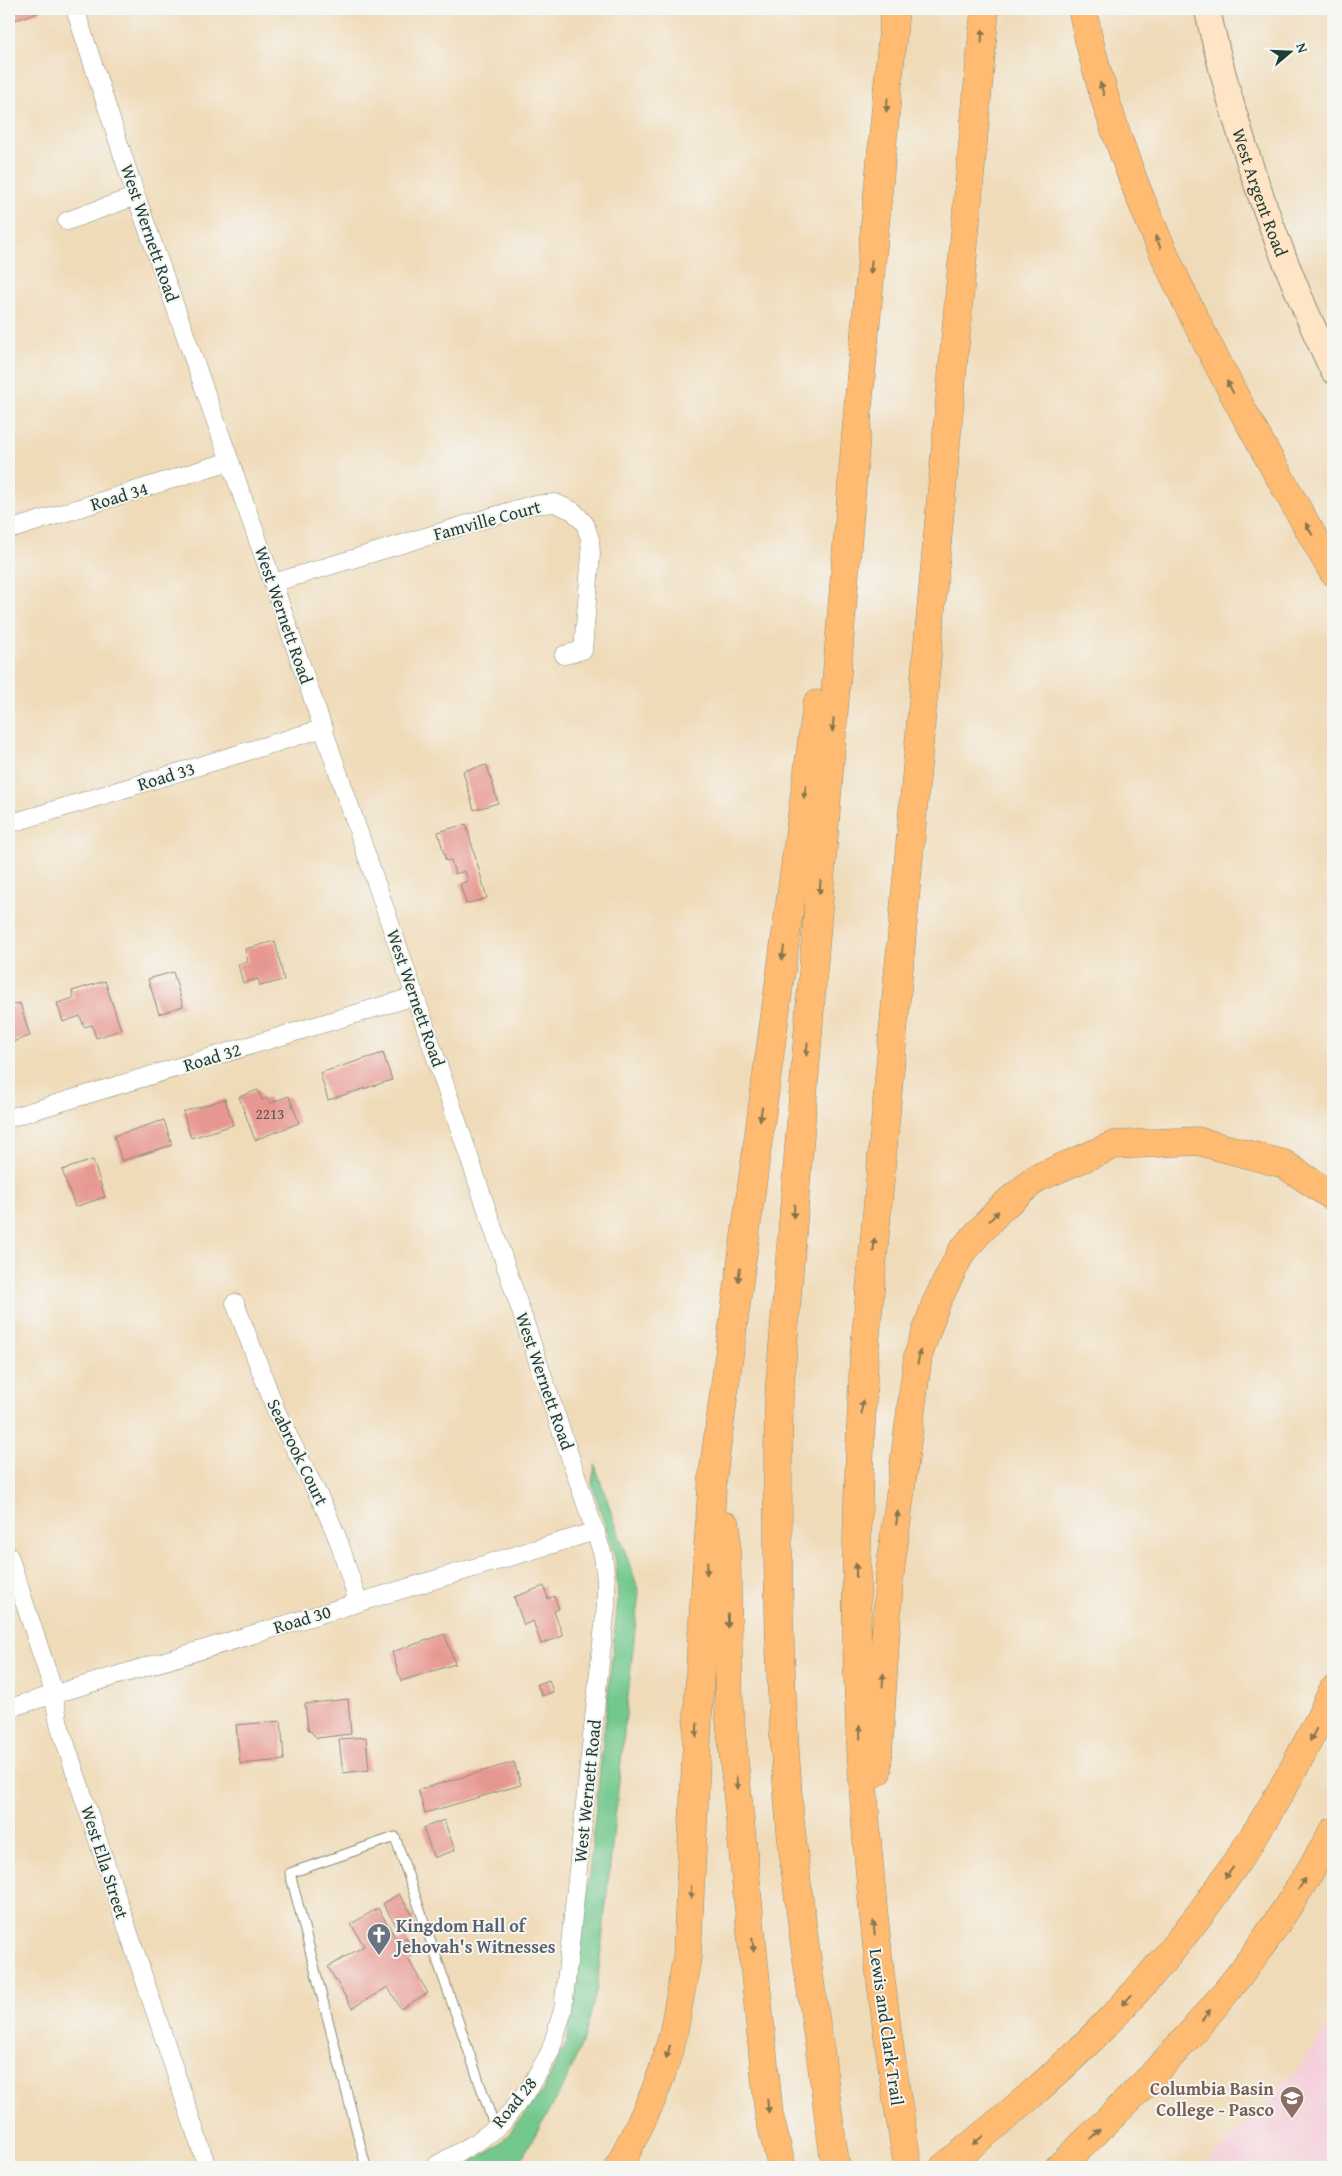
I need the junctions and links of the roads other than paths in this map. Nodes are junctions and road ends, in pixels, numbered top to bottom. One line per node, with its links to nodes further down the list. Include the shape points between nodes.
1 (75, 9): 6 (street, West Wernett Road)
2 (895, 9): 9 (highway, one-way to 9)
3 (984, 9): 29 (highway, one-way to 3, via 862,1780 857,1607 858,1463 864,1358)
4 (1082, 9): 12 (highway, one-way to 4, via 1233,394 1165,260 1116,133 1098,77)
5 (1207, 9): 8 (main road, West Argent Road, via 1257,186 1297,292)
6 (136, 196): 7 (street); 10 (street, West Wernett Road)
7 (67, 220)
8 (1333, 371)
9 (859, 397): 21 (highway, one-way to 21); 37 (highway, one-way to 37, via 779,1396 777,1502 782,1714 790,1820)
10 (230, 461): 11 (street, Road 34); 13 (street, West Wernett Road)
11 (9, 530)
12 (1333, 572)
13 (273, 583): 14 (street, Famville Court, via 531,505 555,502 573,511 585,524 591,554 583,650); 15 (street, West Wernett Road)
14 (564, 655)
15 (324, 728): 16 (street, Road 33); 17 (street, West Wernett Road)
16 (9, 824)
17 (415, 996): 18 (street, Road 32); 22 (street, West Wernett Road)
18 (9, 1118)
19 (1333, 1197): 29 (highway, one-way to 19, via 889,1580 918,1356 936,1302 962,1251 1000,1208 1037,1178 1114,1145 1198,1141 1284,1164)
20 (235, 1303): 24 (street, Seabrook Court, via 277,1413 339,1542)
21 (723, 1397): 35 (highway, one-way to 35, via 701,1650 687,1957 673,2035 662,2073); 36 (highway, one-way to 36, via 729,1709 769,2116)
22 (596, 1531): 24 (street, Road 30); 30 (street, West Wernett Road, via 605,1572 606,1606)
23 (9, 1556): 26 (street, West Ella Street)
24 (358, 1602): 26 (street, Road 30)
25 (1333, 1690): 39 (highway, one-way to 39, via 1312,1736 1245,1851 1179,1942 1095,2035 1011,2112)
26 (53, 1694): 27 (street, Road 30); 32 (street, West Ella Street, via 59,1724)
27 (9, 1708)
28 (1333, 1832): 40 (highway, one-way to 28, via 1151,2077 1240,1974 1277,1923)
29 (870, 1886): 38 (highway, Lewis and Clark Trail, one-way to 29, via 881,1991)
30 (563, 2010): 31 (street, Road 28, via 550,2052 530,2087)
31 (495, 2128): 33 (lane, via 395,1837 290,1873); 34 (street, Road 28)
32 (207, 2167)
33 (366, 2167)
34 (433, 2167)
35 (619, 2167)
36 (782, 2167)
37 (836, 2167)
38 (908, 2167)
39 (944, 2167)
40 (1059, 2167)

